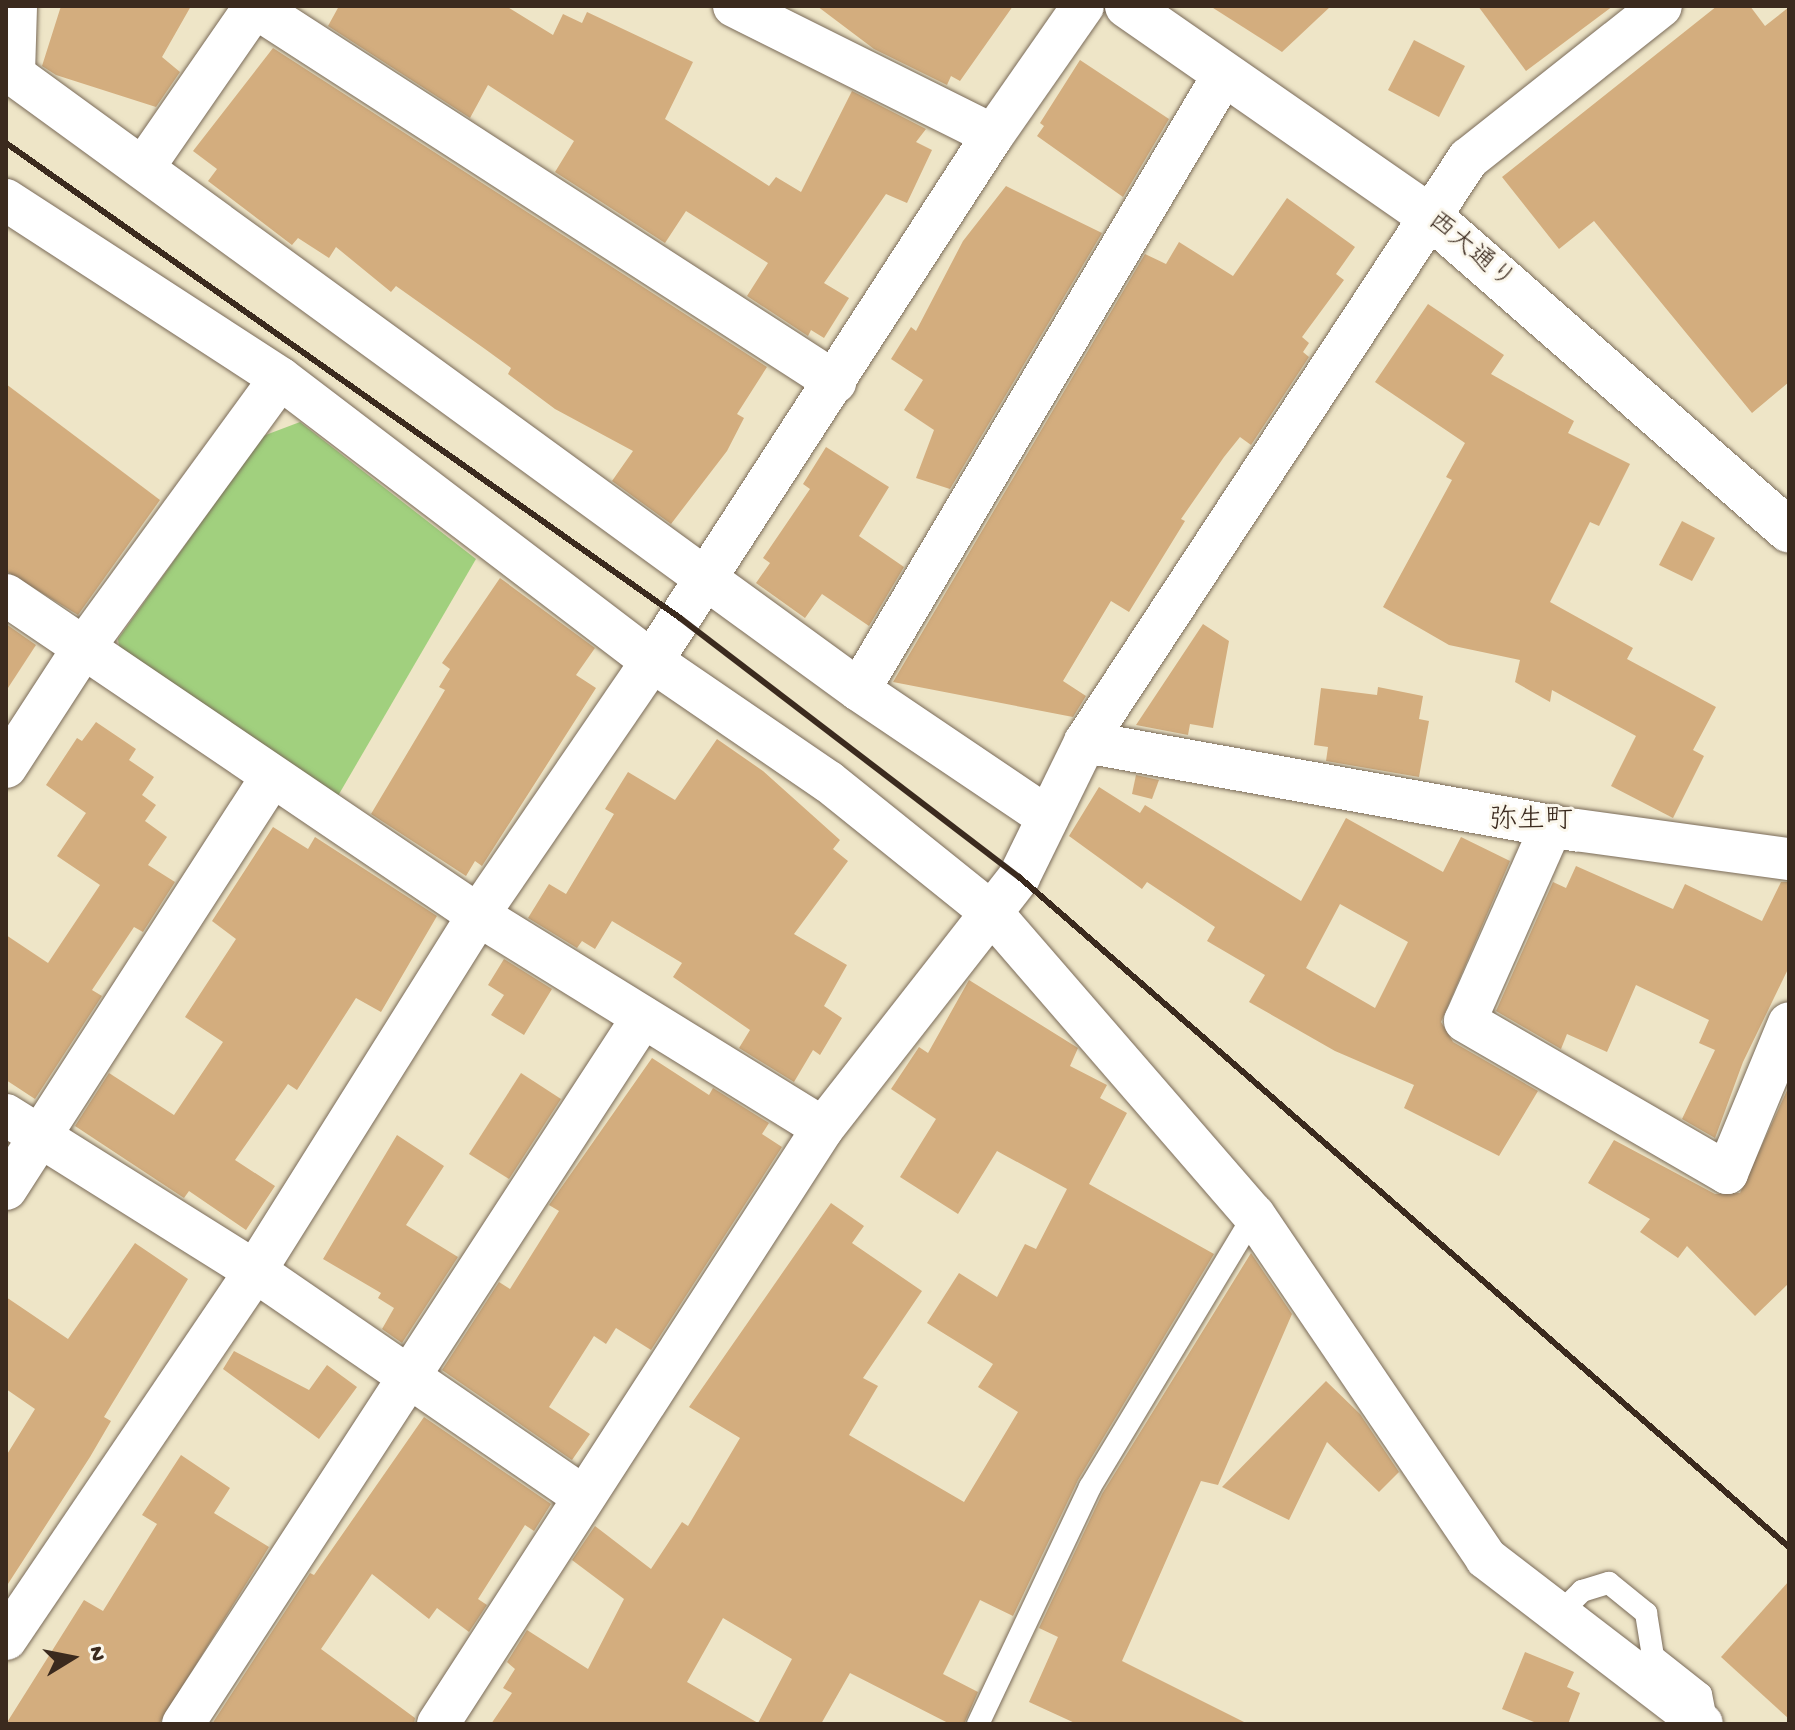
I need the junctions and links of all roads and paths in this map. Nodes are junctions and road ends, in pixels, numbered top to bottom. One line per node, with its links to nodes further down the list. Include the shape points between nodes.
1 (16, 6): 7 (street)
2 (734, 6): 9 (street)
3 (1083, 6): 9 (street)
4 (1127, 6): 8 (highway, 西大通り)
5 (1661, 6): 12 (street, via 1468,159)
6 (255, 7): 10 (street); 14 (street)
7 (10, 72): 10 (street)
8 (1224, 74): 12 (highway, 西大通り); 20 (street)
9 (993, 135): 14 (street)
10 (143, 168): 16 (street)
11 (6, 200): 13 (street)
12 (1433, 219): 15 (highway, 西大通り); 21 (street)
13 (280, 378): 18 (street); 19 (street)
14 (835, 382): 16 (street)
15 (1789, 531)
16 (708, 577): 19 (street); 20 (street)
17 (6, 595): 18 (street)
18 (82, 650): 22 (street); 23 (street)
19 (652, 661): 27 (street, via 829,782); 28 (street)
20 (859, 690): 24 (street)
21 (1085, 742): 24 (street); 25 (street)
22 (6, 767)
23 (272, 776): 28 (street); 31 (street)
24 (1046, 816): 27 (street, via 1019,877)
25 (1552, 825): 26 (street); 30 (street, via 1465,1021 1727,1173)
26 (1789, 859)
27 (992, 913): 32 (street); 34 (street)
28 (478, 915): 29 (street); 35 (street)
29 (643, 1017): 32 (street); 36 (street)
30 (1789, 1023)
31 (23, 1126): 33 (street); 35 (street)
32 (823, 1128): 37 (street)
33 (6, 1189)
34 (1254, 1215): 38 (street, via 1486,1558); 42 (lane, via 1090,1487)
35 (255, 1271): 36 (street); 39 (street)
36 (407, 1376): 37 (street); 40 (street)
37 (582, 1496): 41 (street)
38 (1559, 1614): 43 (street); 43 (lane, via 1582,1591 1609,1583 1646,1613 1653,1656 1701,1694)
39 (6, 1639)
40 (183, 1724)
41 (438, 1724)
42 (978, 1724)
43 (1704, 1724)

